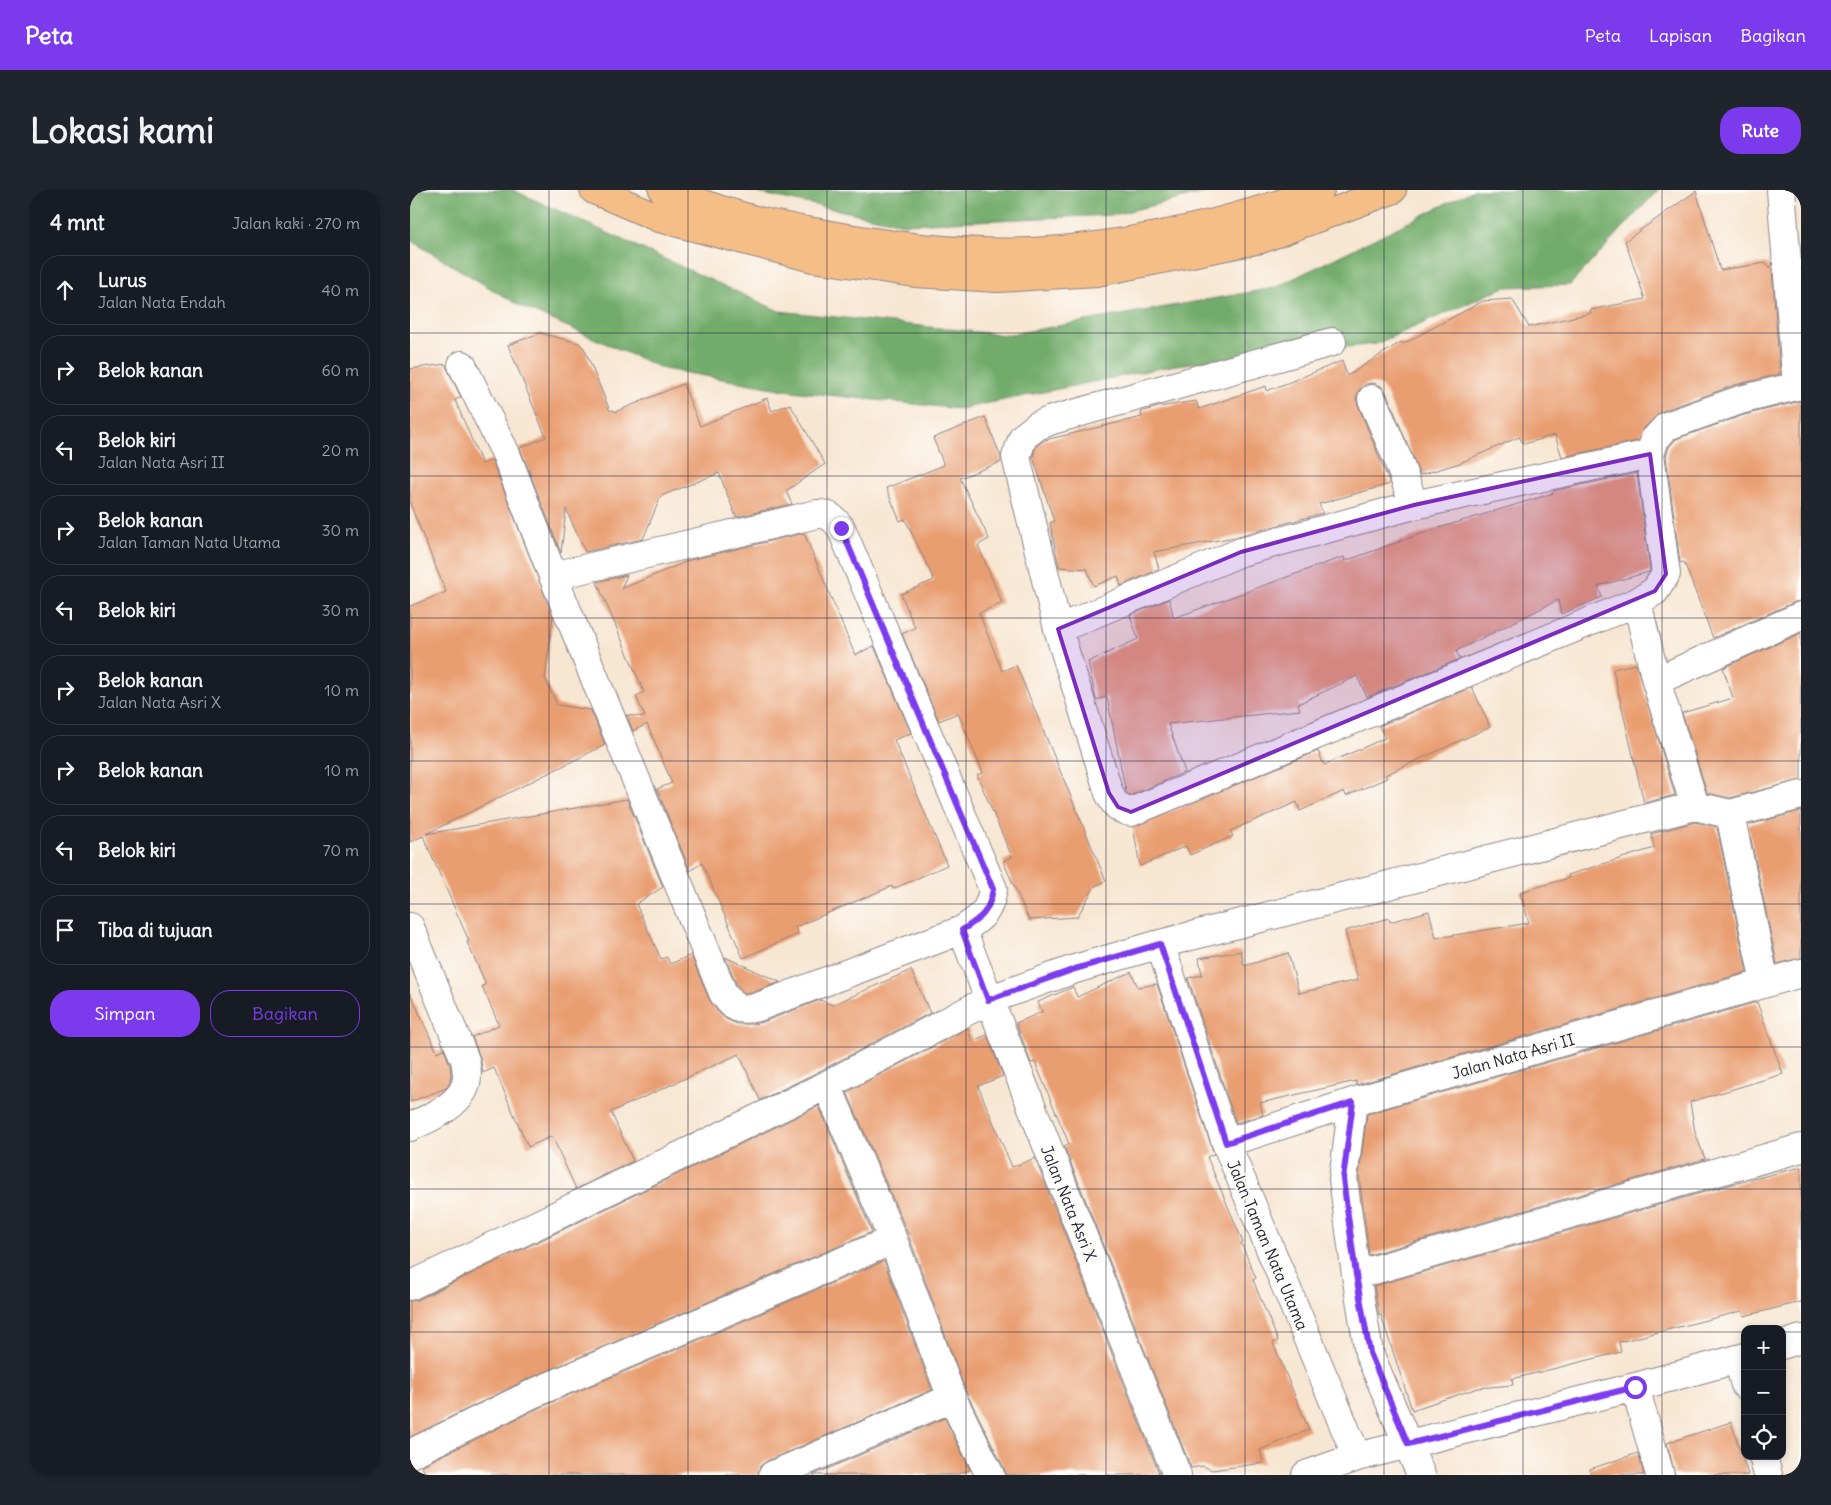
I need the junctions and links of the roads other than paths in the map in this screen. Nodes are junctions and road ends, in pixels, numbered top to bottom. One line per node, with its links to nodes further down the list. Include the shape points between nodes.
1 (594, 190): 4 (highway, via 659,218 813,258 915,273 998,278 1097,272 1261,239)
2 (663, 190): 3 (highway, via 767,223 871,243 953,251 1033,252 1132,241 1197,228 1267,209)
3 (1320, 190)
4 (1392, 190)
5 (1781, 190): 8 (street)
6 (1332, 342): 15 (street, via 1052,420 1023,437 1016,457)
7 (462, 365): 12 (street, via 506,454)
8 (1799, 386): 10 (street, via 1740,400 1667,426 1655,438)
9 (1372, 399): 11 (street)
10 (1650, 454): 11 (street); 13 (street, via 1666,574 1655,592)
11 (1414, 505): 15 (street, via 1241,552)
12 (553, 576): 21 (street, via 723,993 732,1005 742,1010 758,1007); 21 (street, via 817,514 831,516 841,528 993,889 990,904 980,918)
13 (1637, 602): 15 (street, via 1131,812 1118,807 1109,793); 16 (street)
14 (1801, 616): 16 (street)
15 (1058, 630)
16 (1656, 681): 18 (street)
17 (1801, 795): 19 (street)
18 (1696, 806): 19 (street); 22 (street)
19 (1730, 814): 24 (street)
20 (410, 927): 28 (street, via 466,1060 468,1078 451,1105)
21 (962, 930): 25 (street, Jalan Nata Asri X)
22 (1160, 944): 25 (street, via 1075,969); 29 (street, Jalan Taman Nata Utama)
23 (1801, 973): 24 (street, Jalan Nata Asri II)
24 (1764, 983): 27 (street, Jalan Nata Asri II)
25 (988, 1000): 26 (street); 45 (street, Jalan Nata Asri X)
26 (828, 1085): 31 (street); 33 (street)
27 (1353, 1102): 29 (street, Jalan Nata Asri II); 32 (street, via 1343,1179)
28 (410, 1127)
29 (1226, 1143): 41 (street, Jalan Taman Nata Utama)
30 (1801, 1148): 32 (street)
31 (892, 1240): 38 (street); 40 (street, via 534,1392)
32 (1356, 1275): 39 (street, via 1370,1353)
33 (410, 1286)
34 (1801, 1340): 35 (street)
35 (1786, 1344)
36 (1741, 1358): 37 (street)
37 (1635, 1387): 39 (street); 48 (street)
38 (952, 1398): 43 (street); 44 (street)
39 (1408, 1444): 41 (street); 47 (street)
40 (410, 1454)
41 (1357, 1457): 46 (street)
42 (1764, 1460): 49 (street)
43 (986, 1474)
44 (773, 1475)
45 (1177, 1475)
46 (1306, 1475)
47 (1421, 1475)
48 (1660, 1475)
49 (1768, 1475)

